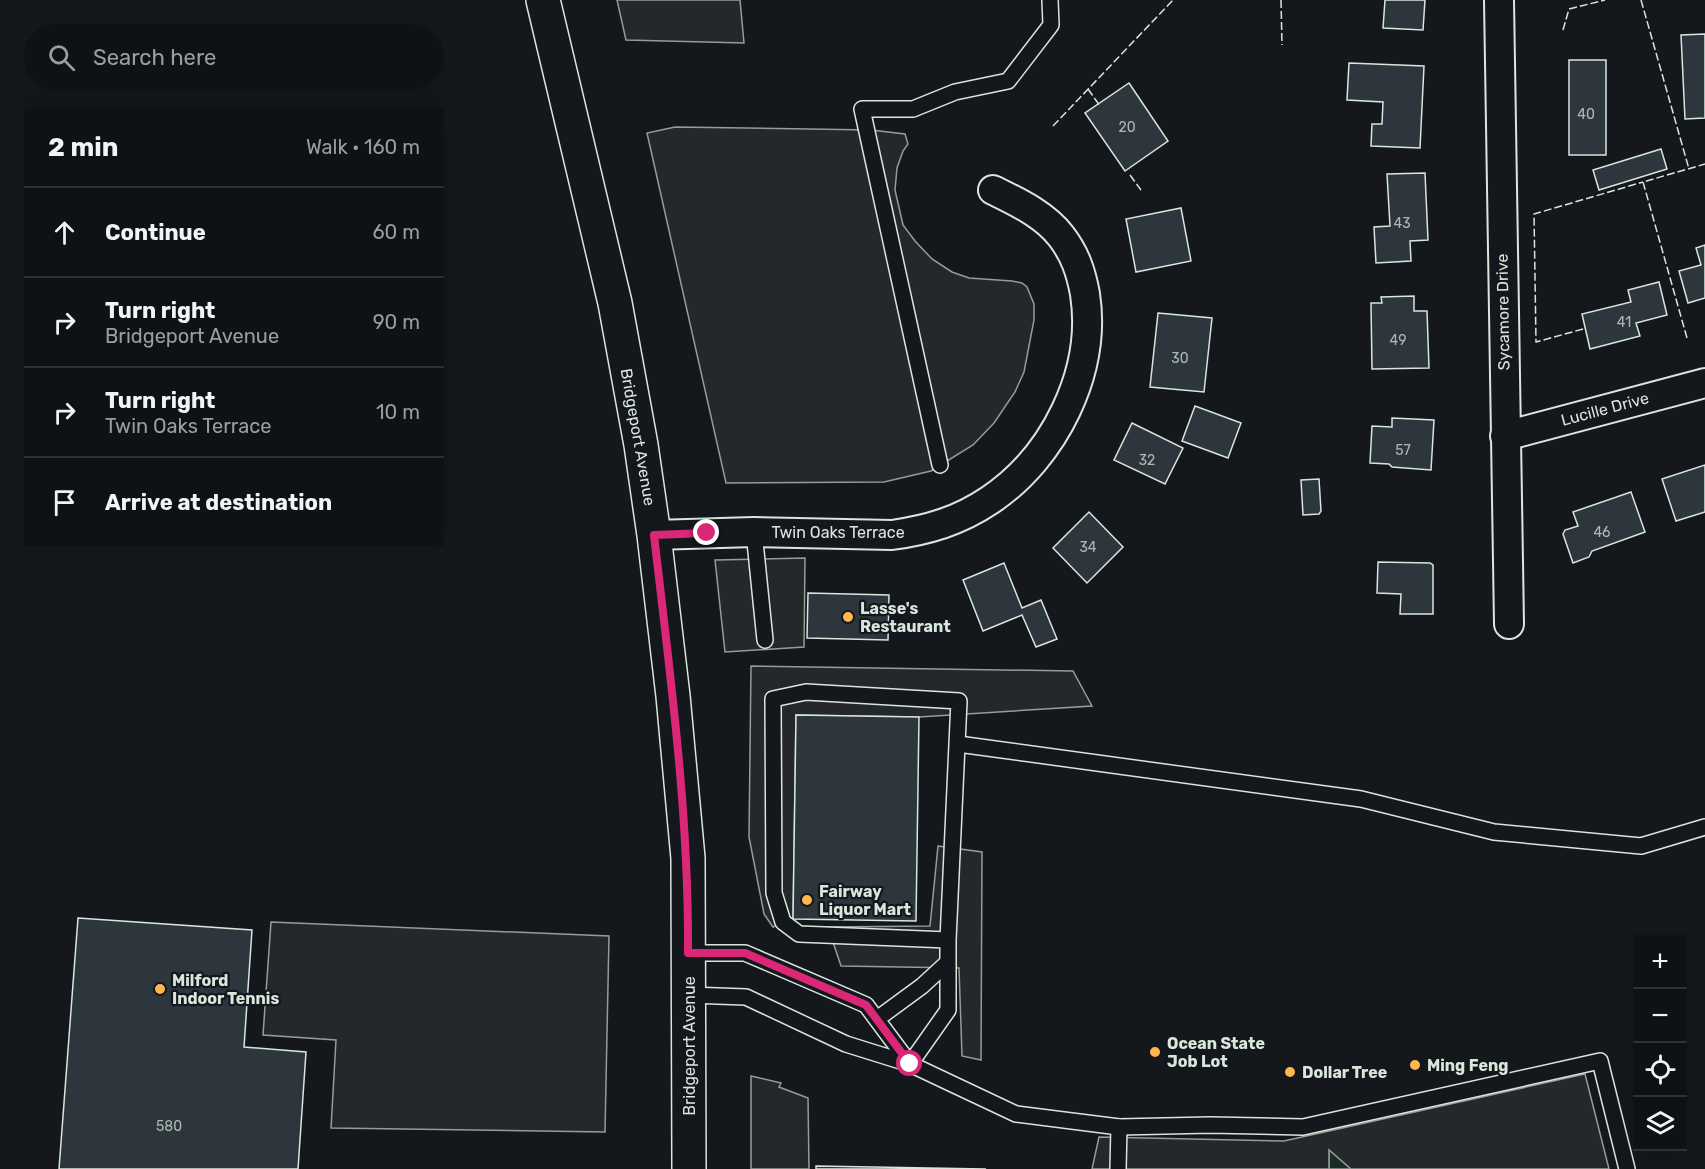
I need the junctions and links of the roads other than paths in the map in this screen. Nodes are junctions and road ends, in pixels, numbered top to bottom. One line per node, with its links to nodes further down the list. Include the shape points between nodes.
1 (543, 0): 9 (main road, Bridgeport Avenue, via 615,303)
2 (1050, 0): 7 (lane, via 1051,25 1008,81 955,92 913,109 862,109)
3 (1499, 0): 6 (street, Sycamore Drive)
4 (993, 190): 8 (street, Twin Oaks Terrace, via 1025,206 1060,234 1081,272 1087,312 1085,351 1067,409 1052,435 1006,488 975,509 936,527 892,535)
5 (1705, 383): 6 (street, Lucille Drive)
6 (1505, 436): 10 (street, Sycamore Drive)
7 (940, 465)
8 (754, 532): 9 (street, Twin Oaks Terrace); 11 (lane)
9 (654, 535): 15 (main road, Bridgeport Avenue, via 688,858)
10 (1509, 624)
11 (765, 640)
12 (958, 744): 13 (lane, via 1361,800 1494,832 1641,846); 14 (lane); 14 (lane, via 959,701 806,692 773,699 774,893 783,922 798,934)
13 (1705, 827)
14 (948, 940): 16 (lane)
15 (688, 953): 17 (main road, Bridgeport Avenue); 18 (lane, via 745,953 866,1005)
16 (947, 963): 18 (lane); 19 (lane, via 948,1010)
17 (689, 995): 19 (lane, via 746,997 846,1044); 21 (main road, Bridgeport Avenue)
18 (877, 1019): 19 (lane)
19 (910, 1064): 20 (lane, via 1016,1114)
20 (1119, 1127): 22 (lane); 23 (lane, via 1304,1127 1600,1061)
21 (689, 1169)
22 (1118, 1169)
23 (1627, 1169)

